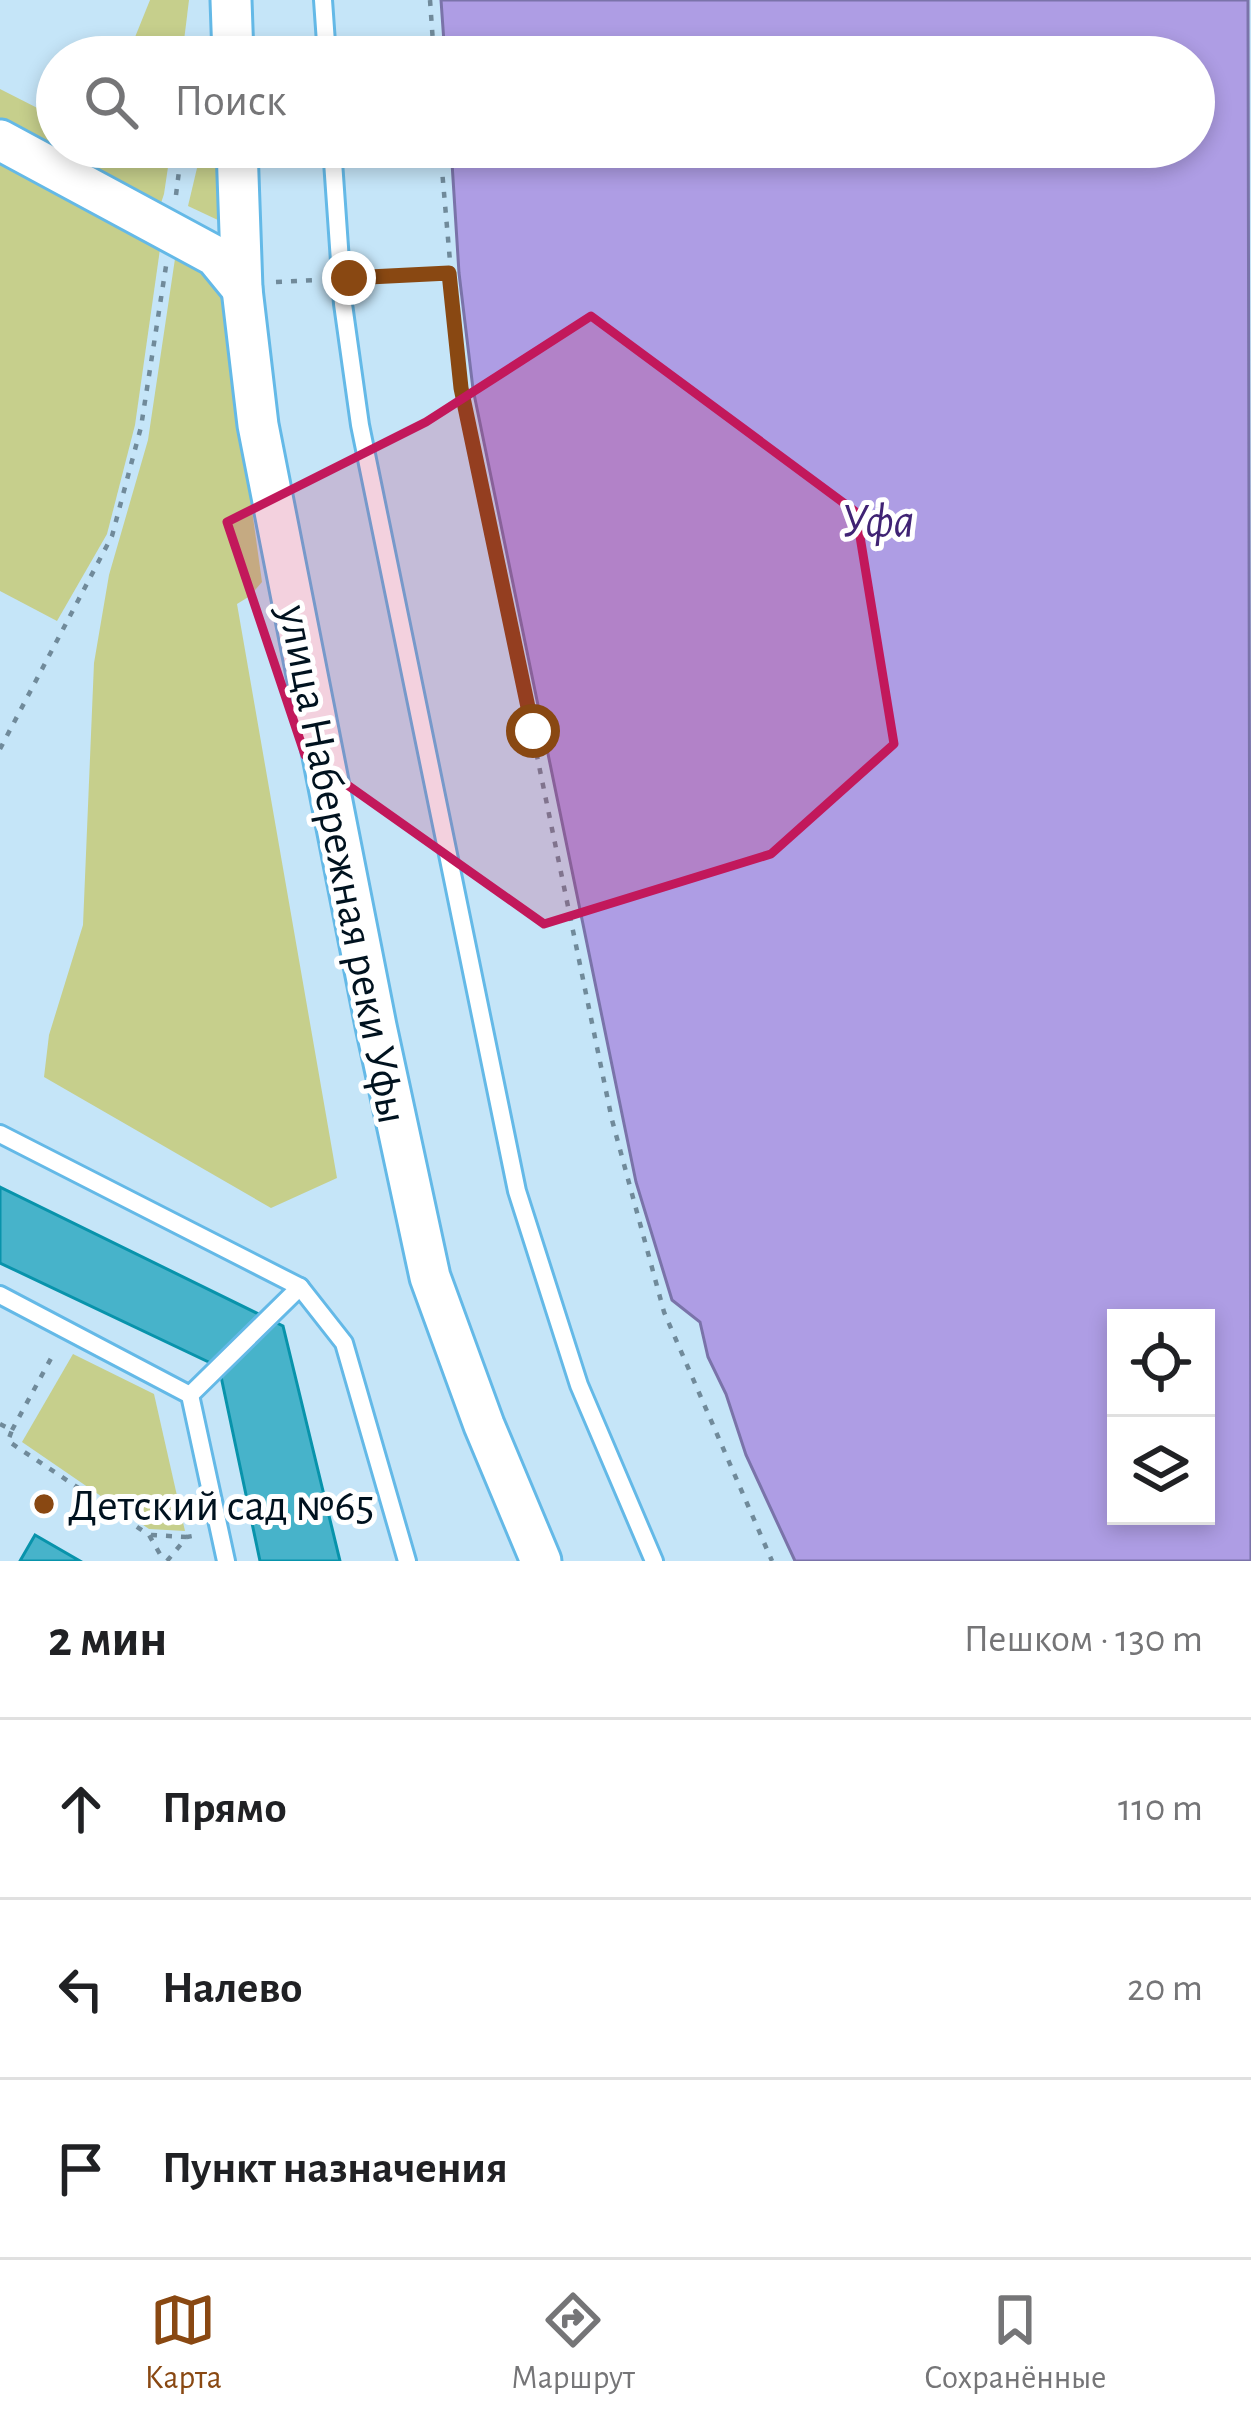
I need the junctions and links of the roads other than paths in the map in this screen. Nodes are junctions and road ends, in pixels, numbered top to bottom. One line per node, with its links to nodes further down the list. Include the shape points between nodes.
1 (231, 0): 3 (street)
2 (323, 0): 4 (lane)
3 (232, 36)
4 (326, 36)
5 (0, 140): 6 (street)
6 (36, 159)
7 (52, 168): 10 (street)
8 (240, 168): 10 (street, улица Набережная реки Уфы)
9 (333, 168): 18 (lane, via 360,425 517,1191 580,1385)
10 (259, 285): 17 (street, улица Набережная реки Уфы, via 258,425 430,1277)
11 (0, 1133): 12 (lane)
12 (300, 1287): 14 (lane); 16 (lane, via 344,1343)
13 (0, 1295): 14 (lane)
14 (190, 1396): 15 (lane)
15 (226, 1561)
16 (407, 1561)
17 (541, 1561)
18 (654, 1561)

